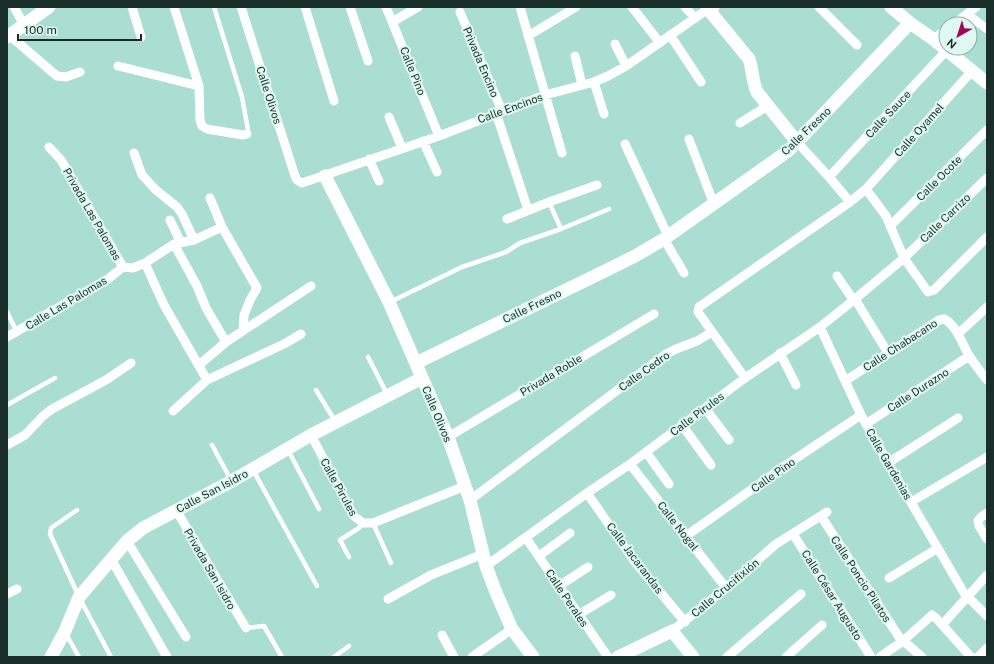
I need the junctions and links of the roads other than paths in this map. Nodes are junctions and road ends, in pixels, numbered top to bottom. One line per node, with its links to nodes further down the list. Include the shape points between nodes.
1 (14, 7): 25 (street)
2 (49, 7): 25 (street)
3 (132, 7): 31 (street)
4 (174, 7): 49 (street)
5 (214, 7): 58 (lane, via 242,97 248,130)
6 (241, 7): 74 (street, Calle Olivos)
7 (305, 7): 51 (street)
8 (350, 7): 40 (street)
9 (386, 7): 23 (street, Calle Pino)
10 (418, 7): 23 (street)
11 (520, 7): 29 (street)
12 (576, 7): 29 (street)
13 (632, 7): 33 (street)
14 (685, 7): 22 (street)
15 (891, 7): 24 (street)
16 (976, 7): 20 (street)
17 (710, 8): 22 (street, Calle Encinos); 52 (street, via 749,59 752,65 753,84)
18 (823, 8): 36 (street)
19 (460, 12): 53 (street, Privada Encino)
20 (967, 14): 21 (street); 26 (street)
21 (964, 16)
22 (695, 18): 27 (street, Calle Encinos)
23 (392, 22): 59 (street, Calle Pino)
24 (910, 23): 32 (street); 62 (street, Calle Fresno)
25 (24, 25): 28 (street)
26 (987, 29)
27 (670, 35): 33 (street, Calle Encinos); 46 (street)
28 (8, 36): 44 (street, via 57,76 66,77)
29 (528, 36): 50 (street)
30 (938, 36): 32 (street)
31 (141, 37)
32 (933, 39): 35 (street)
33 (660, 43): 42 (street, Calle Encinos)
34 (615, 44): 42 (street)
35 (938, 44)
36 (858, 45)
37 (575, 56): 48 (street)
38 (941, 56): 71 (street, Calle Sauce)
39 (952, 56): 43 (street)
40 (368, 61)
41 (118, 66): 49 (street)
42 (626, 66): 45 (street, Calle Encinos)
43 (972, 71): 47 (street); 76 (street, Calle Oyamel)
44 (80, 72)
45 (594, 82): 48 (street, Calle Encinos); 54 (street)
46 (701, 82)
47 (987, 83)
48 (582, 85): 50 (street, Calle Encinos)
49 (199, 86): 58 (street, via 202,126 207,129)
50 (545, 95): 53 (street, Calle Encinos); 66 (street)
51 (334, 101)
52 (768, 105): 56 (street); 62 (street)
53 (499, 112): 59 (street, Calle Encinos); 82 (street, Privada Encino)
54 (604, 114)
55 (388, 117): 65 (street)
56 (740, 123)
57 (987, 130): 86 (street, Calle Ocote)
58 (246, 134)
59 (439, 136): 61 (street, Calle Encinos)
60 (689, 139): 79 (street)
61 (423, 141): 65 (street, Calle Encinos); 69 (street)
62 (797, 142): 71 (street); 79 (street, Calle Fresno, via 788,151)
63 (625, 144): 88 (street)
64 (49, 147): 94 (street, Privada Las Palomas, via 61,160)
65 (402, 148): 68 (street, Calle Encinos)
66 (562, 153)
67 (134, 154): 90 (street, via 142,175 177,207)
68 (370, 159): 70 (street, Calle Encinos); 73 (street)
69 (437, 172)
70 (325, 176): 74 (street, Calle Encinos, via 305,183); 99 (street, Calle Olivos)
71 (829, 177): 80 (street)
72 (987, 178): 92 (street, Calle Carrizo)
73 (379, 181)
74 (299, 182)
75 (597, 185): 78 (street)
76 (866, 189): 80 (street); 86 (street, via 886,216)
77 (210, 198): 85 (street)
78 (549, 202): 82 (street); 87 (lane)
79 (713, 202): 88 (street, Calle Fresno)
80 (850, 202): 106 (street, via 699,307 698,312)
81 (609, 209): 87 (lane)
82 (528, 210): 83 (street)
83 (507, 219)
84 (170, 220): 91 (street)
85 (222, 226): 90 (street); 104 (street, via 257,288 244,315)
86 (890, 226): 92 (street)
87 (561, 229): 99 (lane, via 520,243 506,252 462,268)
88 (666, 237): 95 (street); 116 (street, Calle Fresno, via 613,268)
89 (987, 237): 92 (street, via 934,290 928,292)
90 (194, 240): 91 (street)
91 (178, 244): 93 (street); 110 (street, via 206,308)
92 (904, 258): 98 (street, Calle Pirules)
93 (145, 264): 94 (street, Privada Las Palomas, via 133,268); 117 (street, via 164,306)
94 (123, 267): 105 (street, Calle Las Palomas, via 108,279)
95 (684, 273)
96 (837, 276): 98 (street)
97 (311, 286): 104 (street)
98 (854, 300): 103 (street, Calle Pirules); 112 (street)
99 (389, 302): 116 (street, Calle Olivos)
100 (986, 309): 108 (street)
101 (7, 312): 105 (lane)
102 (654, 314): 136 (street, Privada Roble)
103 (820, 327): 111 (street, Calle Pirules); 123 (street, Calle Gardenias)
104 (243, 331): 110 (street)
105 (17, 332): 109 (street, Calle Las Palomas)
106 (712, 332): 120 (street); 151 (street, Calle Cedro, via 666,354)
107 (301, 334): 121 (street)
108 (958, 334): 112 (street, Calle Chabacano, via 948,321 941,319); 113 (street, Calle Chabacano)
109 (7, 337)
110 (226, 342): 117 (street)
111 (780, 353): 120 (street, Calle Pirules); 124 (street)
112 (888, 353): 123 (street, Calle Chabacano)
113 (969, 356): 122 (street, Calle Chabacano); 133 (street, Calle Durazno)
114 (368, 357): 126 (lane)
115 (131, 363): 138 (street, via 106,380 52,409 25,435)
116 (416, 363): 119 (street, Calle Olivos)
117 (199, 365): 121 (street)
118 (55, 378): 127 (lane)
119 (422, 378): 126 (street, Calle San Isidro); 136 (street, Calle Olivos)
120 (745, 378): 128 (street, Calle Pirules)
121 (207, 380): 129 (street)
122 (987, 380)
123 (845, 381): 130 (street, Calle Gardenias)
124 (796, 385)
125 (316, 390): 132 (lane)
126 (388, 396): 132 (street, Calle San Isidro)
127 (7, 404)
128 (705, 408): 134 (street, Calle Pirules); 137 (street)
129 (172, 411)
130 (861, 415): 133 (street, Calle Gardenias); 162 (street, Calle Pino)
131 (958, 418): 143 (street)
132 (336, 423): 135 (street, Calle San Isidro)
133 (866, 424): 143 (street, Calle Gardenias)
134 (682, 425): 141 (street, Calle Pirules); 145 (street)
135 (311, 435): 140 (street, Calle San Isidro); 158 (street, Calle Pirules, via 354,516)
136 (448, 437): 149 (street, Calle Olivos)
137 (729, 440)
138 (7, 445)
139 (212, 445): 147 (lane)
140 (288, 449): 146 (street, Calle San Isidro); 153 (lane)
141 (646, 452): 144 (street, Calle Pirules); 148 (street)
142 (987, 457): 152 (street)
143 (888, 463): 152 (street, Calle Gardenias)
144 (630, 464): 150 (street, Calle Pirules); 162 (street, Calle Nogal)
145 (711, 465)
146 (253, 469): 147 (street, Calle San Isidro); 175 (lane)
147 (232, 481): 155 (street, Calle San Isidro)
148 (669, 484)
149 (465, 486): 151 (street, Calle Olivos); 159 (street, Calle Pirules)
150 (587, 493): 163 (street, Calle Pirules); 187 (street, Calle Jacarandas, via 635,562)
151 (470, 500): 170 (street, Calle Olivos)
152 (911, 502): 166 (street, Calle Gardenias)
153 (319, 509)
154 (78, 510): 183 (lane, via 49,531)
155 (176, 510): 165 (street, Calle San Isidro, via 143,528); 190 (street, Privada San Isidro)
156 (824, 514): 161 (street, Calle Crucifixión); 196 (street, Calle Poncio Pilatos)
157 (987, 514): 164 (street, via 978,521)
158 (363, 523): 159 (street, Calle Pirules); 168 (lane, via 340,540)
159 (373, 523): 171 (lane)
160 (570, 533): 167 (street)
161 (793, 534): 177 (street, Calle Crucifixión, via 776,544); 213 (street, Calle César Augusto)
162 (686, 536): 177 (street, Calle Nogal)
163 (526, 538): 167 (street, Calle Perales); 170 (street, Calle Pirules)
164 (987, 539)
165 (127, 541): 169 (street, Calle San Isidro); 195 (street)
166 (938, 548): 174 (street); 182 (street, Calle Gardenias)
167 (539, 556): 176 (street, Calle Perales)
168 (349, 557)
169 (111, 559): 183 (street, Calle San Isidro); 203 (street)
170 (485, 560): 184 (street, Calle Pirules, via 431,575); 191 (street, Calle Olivos)
171 (391, 563)
172 (588, 567): 176 (street)
173 (987, 575): 182 (street)
174 (889, 578)
175 (317, 586)
176 (559, 586): 185 (street, Calle Perales)
177 (726, 588): 187 (street, Calle Crucifixión)
178 (17, 589): 179 (street)
179 (7, 594)
180 (801, 594): 211 (street)
181 (611, 595): 185 (street)
182 (967, 596): 186 (street, Calle Gardenias); 189 (street)
183 (79, 597): 192 (street, Calle San Isidro); 202 (lane)
184 (388, 599)
185 (578, 614): 209 (street, Calle Perales)
186 (987, 616)
187 (685, 622): 193 (street, Calle Crucifixión)
188 (822, 625): 212 (street)
189 (942, 625): 196 (street, via 932,615); 216 (street)
190 (246, 628): 204 (lane, via 264,626)
191 (512, 629): 207 (street); 208 (street, Calle Olivos)
192 (65, 631): 200 (street, Calle San Isidro); 201 (lane)
193 (672, 631): 199 (street, Calle Crucifixión); 210 (street)
194 (442, 634): 206 (street)
195 (186, 637)
196 (903, 641): 214 (street); 215 (street, Calle Poncio Pilatos)
197 (349, 646): 205 (lane)
198 (987, 648): 217 (street)
199 (625, 656)
200 (51, 657)
201 (79, 657)
202 (111, 657)
203 (167, 657)
204 (282, 657)
205 (334, 657)
206 (454, 657)
207 (472, 657)
208 (533, 657)
209 (608, 657)
210 (693, 657)
211 (727, 657)
212 (786, 657)
213 (871, 657)
214 (880, 657)
215 (922, 657)
216 (971, 657)
217 (978, 657)

